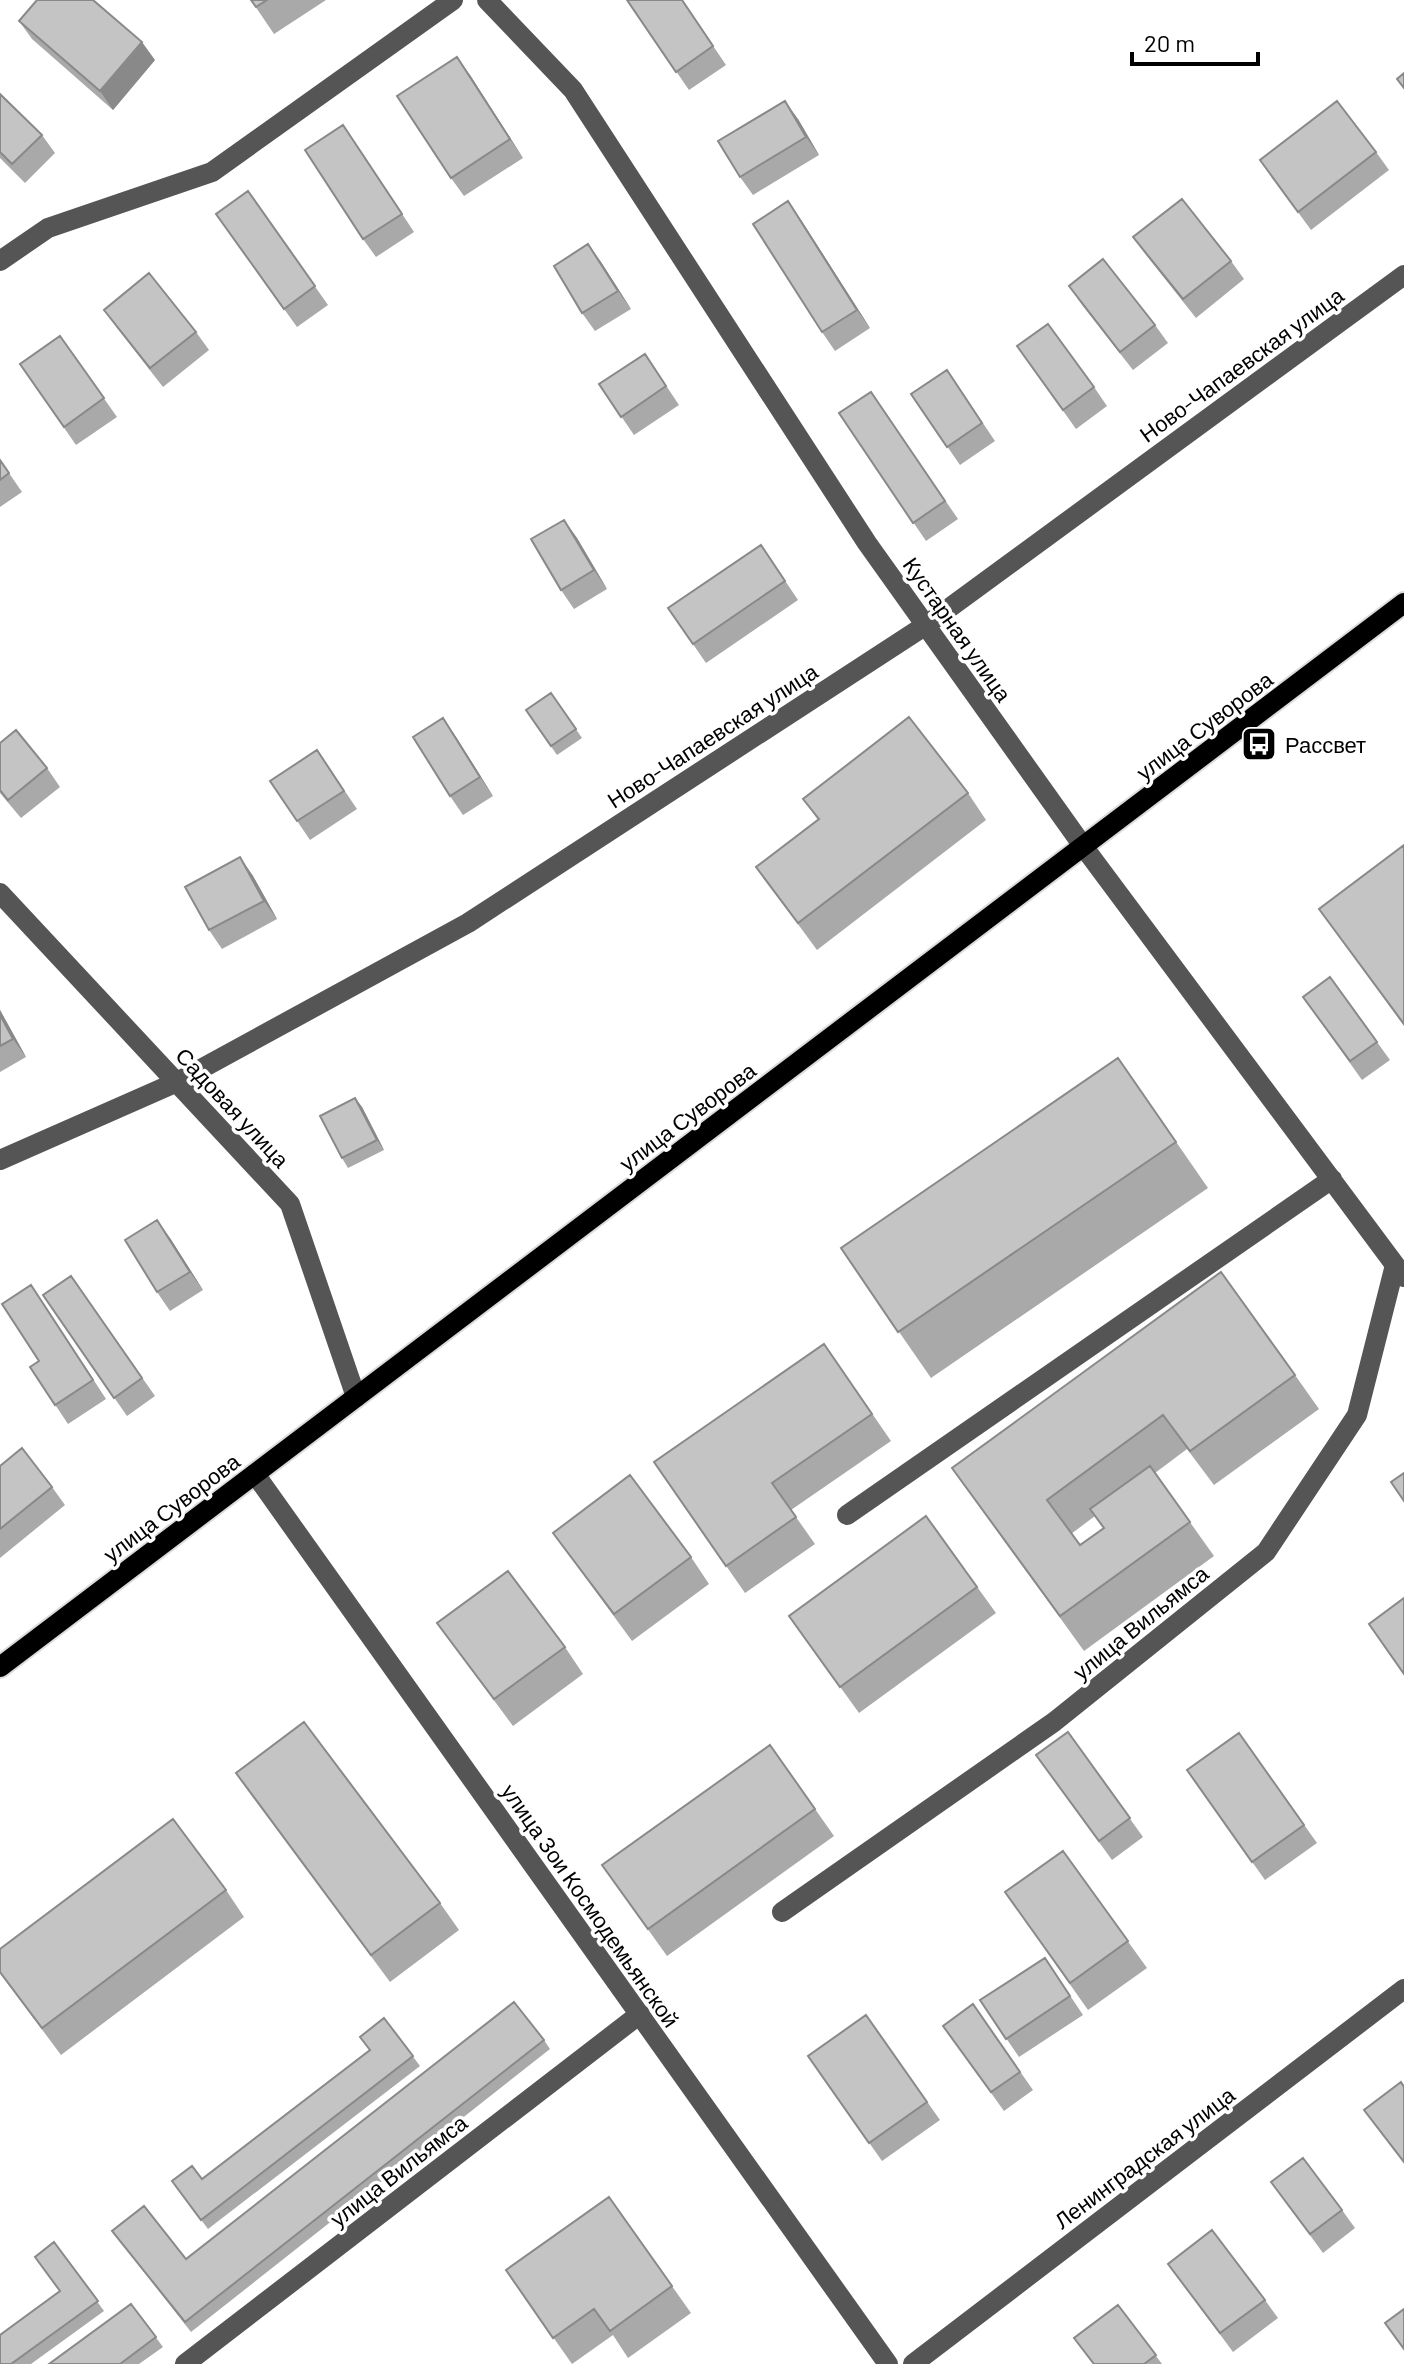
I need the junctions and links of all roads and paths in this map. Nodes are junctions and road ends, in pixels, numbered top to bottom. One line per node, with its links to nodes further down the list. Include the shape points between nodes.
1 (453, 0): 3 (street, via 212,172 48,228)
2 (487, 0): 6 (street, Кустарная улица, via 573,90 867,543)
3 (0, 261)
4 (1404, 275): 6 (street, Ново-Чапаевская улица)
5 (1404, 603): 7 (main road, улица Суворова)
6 (926, 625): 7 (street, Кустарная улица); 9 (street, Ново-Чапаевская улица, via 468,923)
7 (1083, 846): 11 (street, Кустарная улица); 13 (main road, улица Суворова)
8 (0, 893): 9 (street, Садовая улица)
9 (177, 1082): 10 (street, Ново-Чапаевская улица); 13 (street, Садовая улица, via 290,1204)
10 (0, 1160)
11 (1332, 1179): 12 (street, Кустарная улица); 15 (street)
12 (1400, 1271): 17 (street, улица Вильямса, via 1357,1415 1266,1552 1054,1722)
13 (356, 1397): 14 (main road, улица Суворова)
14 (255, 1474): 16 (main road, улица Суворова); 19 (street, улица Зои Космодемьянской)
15 (847, 1515)
16 (0, 1667)
17 (782, 1912)
18 (1404, 1989): 22 (street, Ленинградская улица)
19 (640, 2014): 20 (street, улица Вильямса); 21 (street, улица Зои Космодемьянской)
20 (185, 2364)
21 (888, 2364)
22 (913, 2364)

